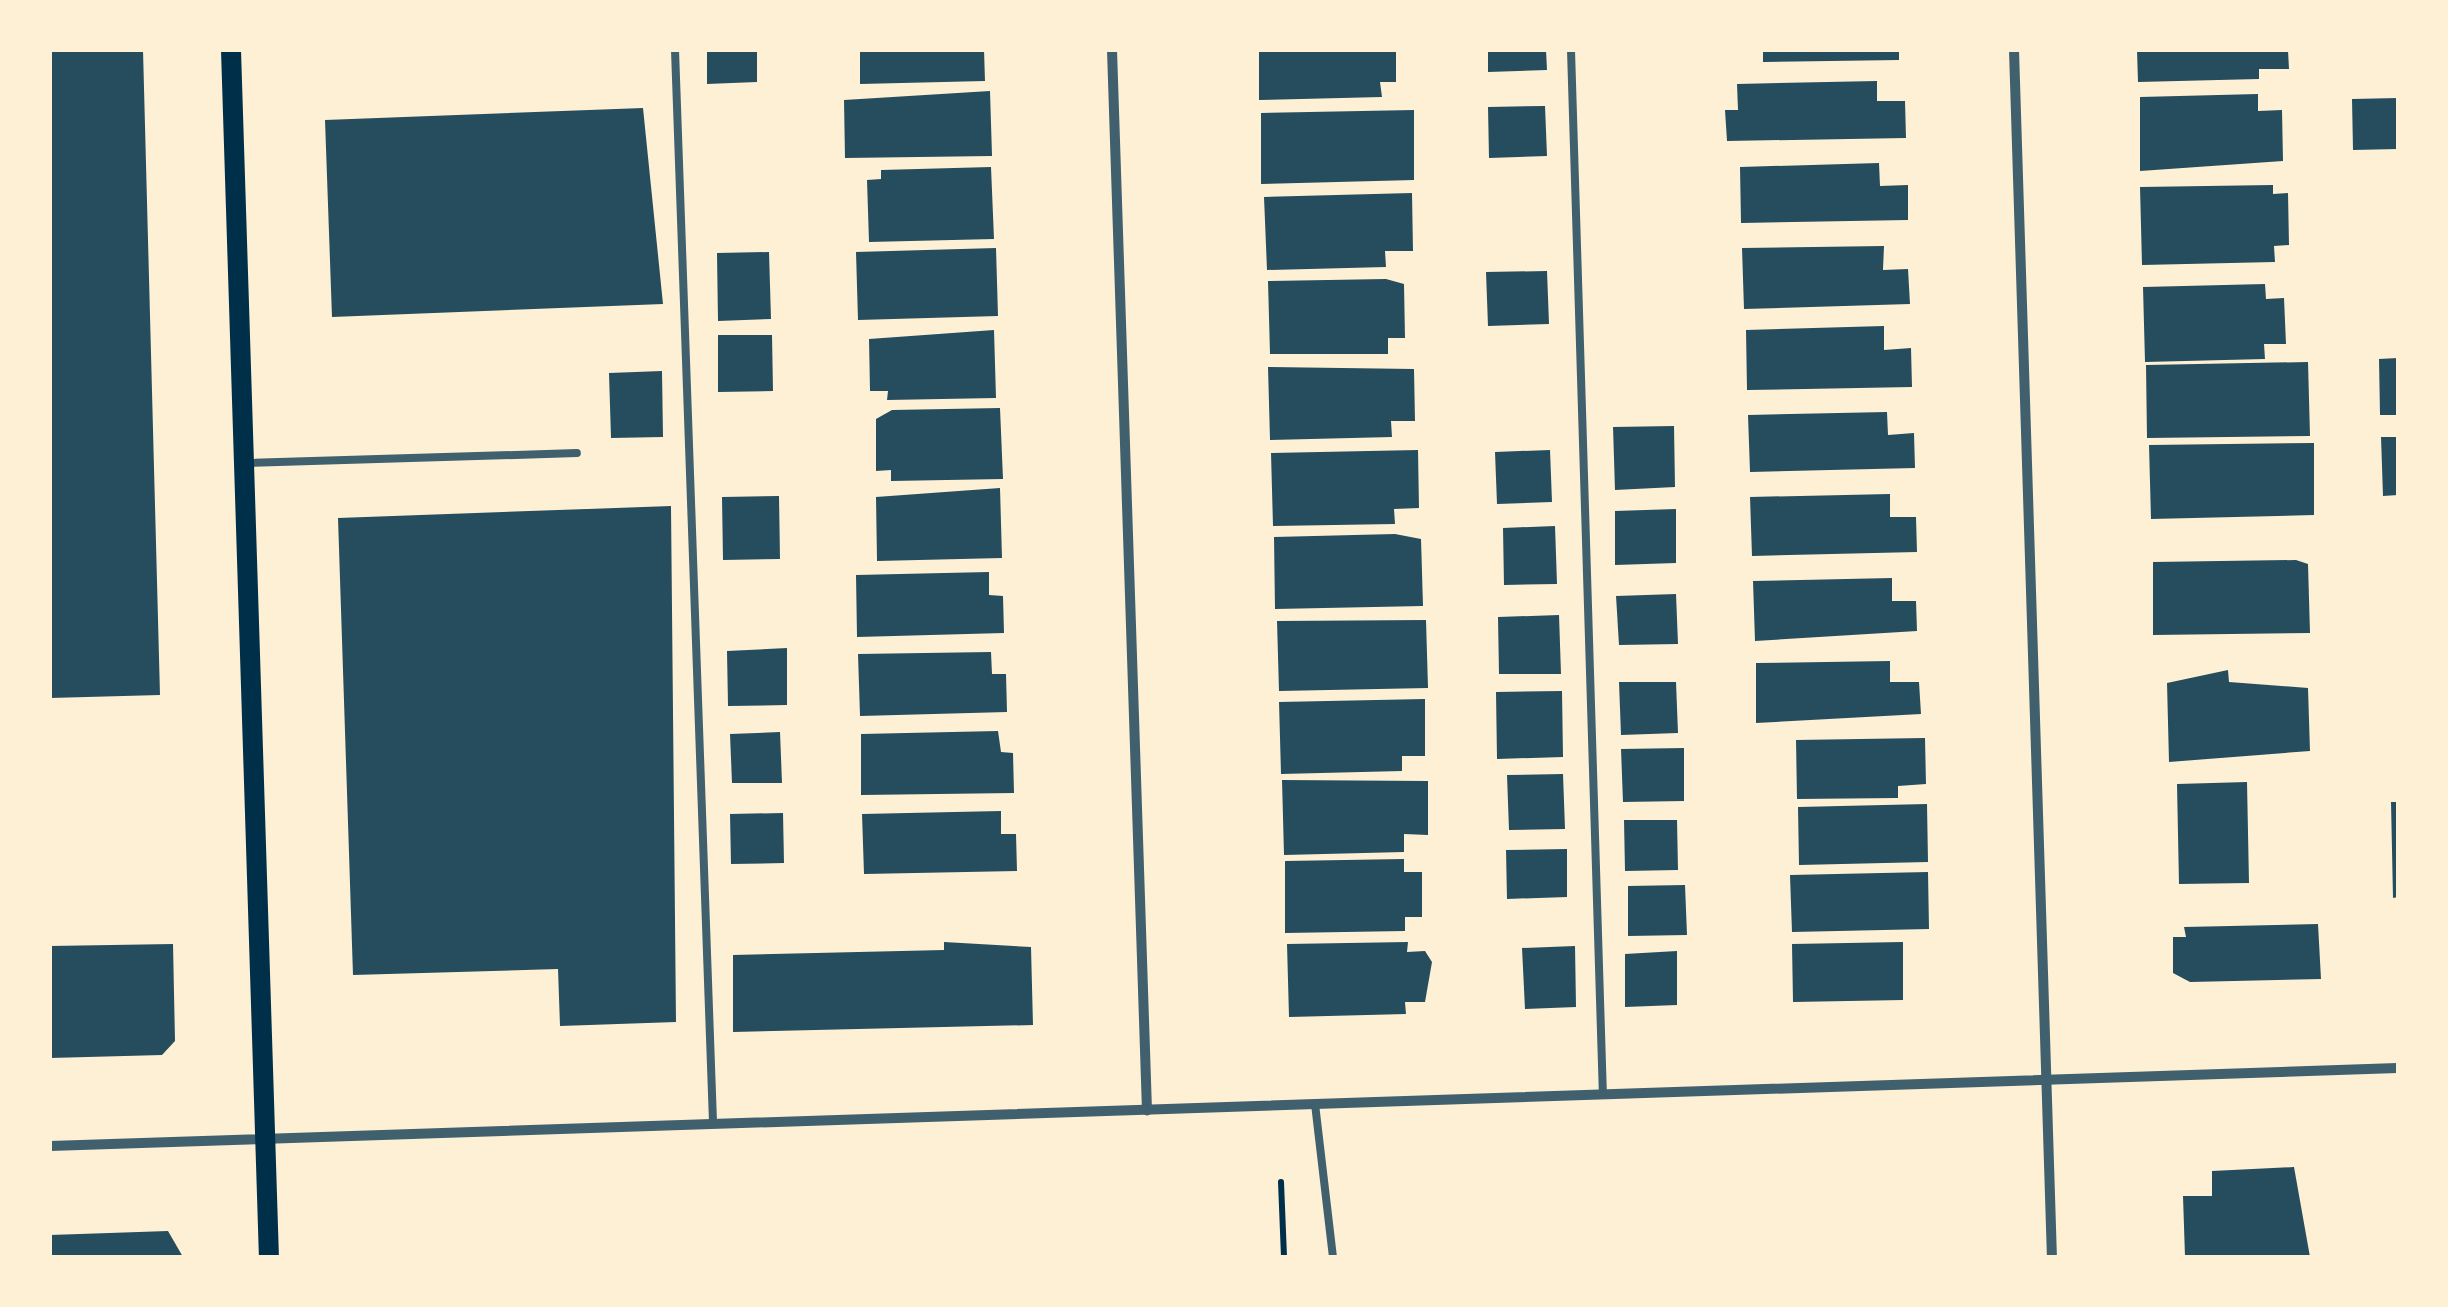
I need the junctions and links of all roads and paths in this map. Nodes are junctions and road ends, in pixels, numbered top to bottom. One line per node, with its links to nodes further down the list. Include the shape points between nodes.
1 (231, 50): 7 (main road)
2 (675, 50): 13 (lane)
3 (1112, 50): 12 (street)
4 (1570, 50): 10 (lane)
5 (2014, 50): 9 (street)
6 (576, 454): 7 (lane)
7 (244, 463): 14 (main road)
8 (2398, 1068): 9 (street)
9 (2046, 1080): 10 (street); 20 (street)
10 (1603, 1094): 11 (street)
11 (1315, 1104): 12 (street); 19 (lane)
12 (1148, 1110): 13 (street)
13 (714, 1124): 14 (street)
14 (265, 1139): 15 (street); 17 (main road)
15 (50, 1146)
16 (1280, 1182): 18 (path)
17 (269, 1257)
18 (1284, 1257)
19 (1333, 1257)
20 (2052, 1257)

